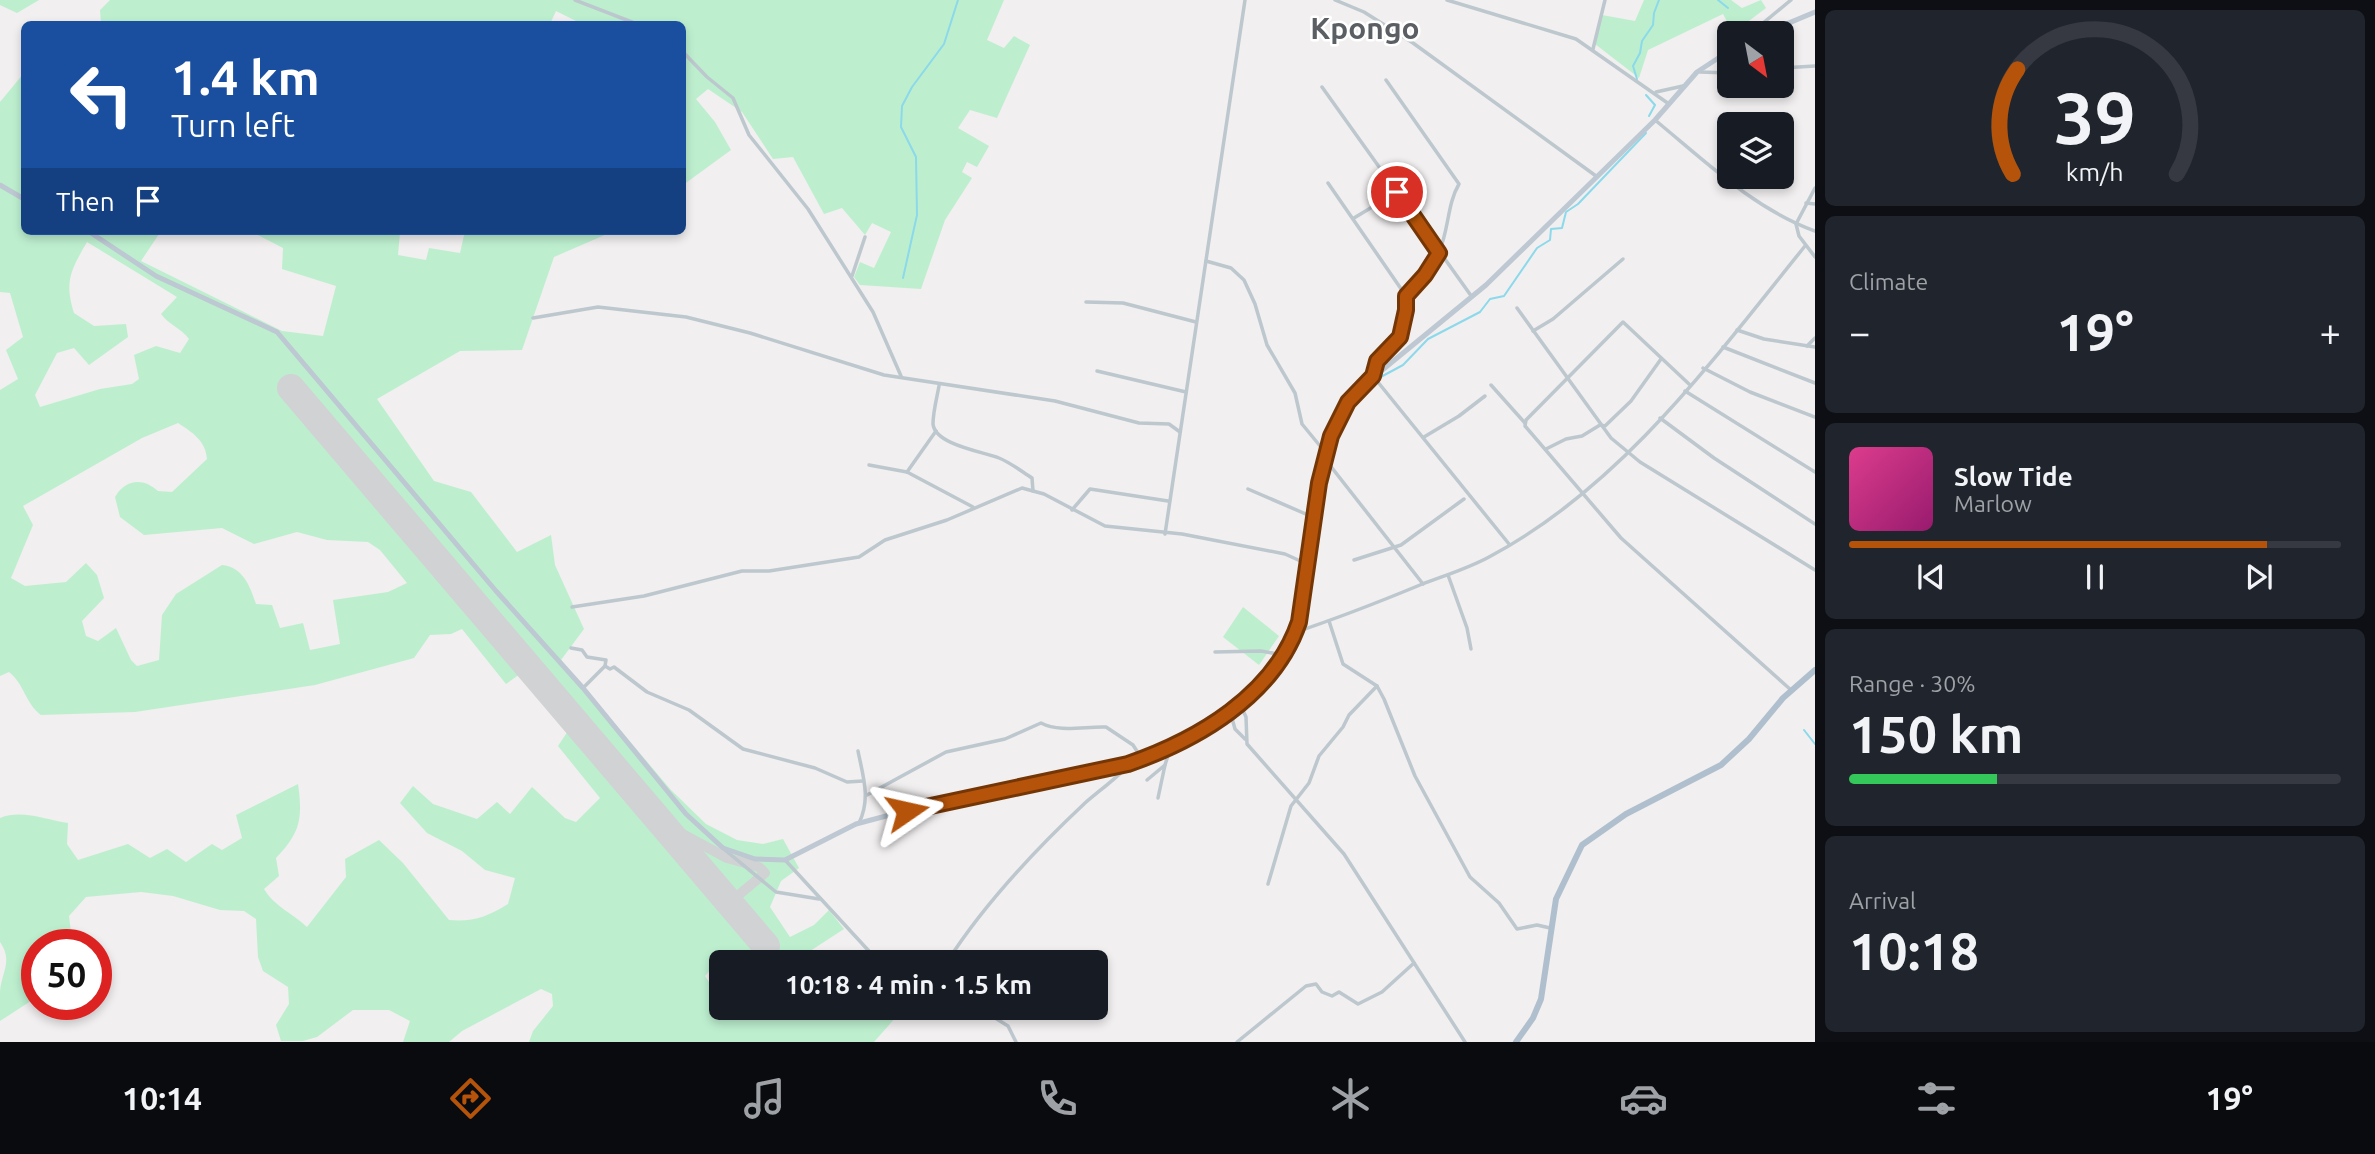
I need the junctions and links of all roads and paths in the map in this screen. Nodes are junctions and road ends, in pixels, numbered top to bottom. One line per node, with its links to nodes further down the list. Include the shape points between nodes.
1 (575, 0): 10 (street)
2 (1245, 0): 43 (street)
3 (1335, 0): 26 (street, via 1413,43)
4 (1447, 0): 13 (street, via 1566,35)
5 (1605, 0): 13 (street)
6 (1782, 0): 8 (street)
7 (1791, 0): 8 (street)
8 (1783, 6): 11 (street)
9 (1815, 12): 12 (main road)
10 (629, 21)
11 (1765, 21)
12 (1794, 21)
13 (1593, 49): 23 (street)
14 (686, 55): 44 (street, via 733,98 749,135 808,209)
15 (1717, 59): 18 (main road)
16 (1815, 65): 17 (street)
17 (1794, 67)
18 (1697, 72): 19 (street); 21 (main road)
19 (1717, 73)
20 (1386, 80): 40 (street, via 1459,184)
21 (1683, 86): 23 (street); 24 (main road)
22 (1322, 87): 30 (street)
23 (1656, 92): 24 (street)
24 (1669, 104): 25 (main road)
25 (1655, 120): 26 (main road); 35 (street, via 1759,204)
26 (1598, 177): 46 (main road)
27 (1328, 183): 34 (street)
28 (0, 185): 31 (main road)
29 (1815, 188): 32 (street)
30 (1397, 192): 34 (street); 40 (street)
31 (21, 197)
32 (1806, 203): 33 (street); 35 (street)
33 (1815, 204)
34 (1354, 218): 45 (street)
35 (1796, 224): 36 (street); 39 (street)
36 (1815, 231)
37 (94, 235): 110 (main road, via 156,276 277,332)
38 (865, 237): 44 (street)
39 (1805, 246): 41 (street); 51 (street)
40 (1439, 253): 45 (street); 46 (street)
41 (1815, 257)
42 (1623, 259): 52 (street)
43 (1206, 261): 50 (street); 79 (street, via 1231,268 1244,280 1266,345 1295,393 1302,424)
44 (852, 276): 60 (street, via 886,336)
45 (1406, 296): 61 (street, via 1400,337 1377,361)
46 (1472, 297): 61 (main road)
47 (1086, 302): 50 (street, via 1123,303)
48 (1517, 308): 52 (street)
49 (533, 318): 60 (street, via 591,307 686,317 884,375)
50 (1196, 322): 68 (street)
51 (1737, 330): 54 (street); 55 (street)
52 (1533, 331): 62 (street)
53 (1815, 338): 54 (street)
54 (1807, 346): 56 (street)
55 (1723, 347): 58 (street); 63 (street)
56 (1815, 347)
57 (1661, 359): 62 (street, via 1623,323); 64 (street); 73 (street, via 1631,401 1605,426)
58 (1703, 368): 64 (street); 70 (street, via 1750,392)
59 (1097, 371): 68 (street)
60 (901, 376): 66 (street)
61 (1375, 378): 76 (street); 79 (main road, via 1348,402)
62 (1568, 379): 72 (street); 73 (street)
63 (1815, 383)
64 (1689, 384): 67 (street)
65 (1491, 385): 72 (street)
66 (939, 386): 74 (street); 75 (street, via 1055,401 1139,423 1169,424)
67 (1685, 391): 71 (street); 82 (street)
68 (1186, 392): 75 (street)
69 (1485, 396): 76 (street)
70 (1815, 416)
71 (1660, 418): 78 (street); 91 (street)
72 (1525, 423): 77 (street)
73 (1600, 425): 77 (street); 78 (street)
74 (936, 431): 81 (street); 84 (street, via 974,453 1012,465 1032,478)
75 (1180, 432): 87 (street)
76 (1424, 437): 93 (street)
77 (1546, 449): 85 (street)
78 (1629, 454): 85 (street); 97 (street)
79 (1325, 455): 90 (main road); 94 (street)
80 (869, 465): 81 (street)
81 (908, 472): 88 (street)
82 (1815, 472)
83 (1248, 489): 90 (street)
84 (1033, 491): 88 (street, via 1017,490); 89 (street)
85 (1581, 493): 93 (street); 111 (street, via 1621,538)
86 (1464, 499): 94 (street)
87 (1169, 501): 89 (street, via 1090,489); 92 (street)
88 (974, 507): 100 (street, via 885,540 859,556 769,571 741,571 644,596)
89 (1072, 510): 92 (street, via 1104,526)
90 (1315, 518): 96 (main road)
91 (1815, 523)
92 (1165, 534): 96 (street, via 1285,554)
93 (1510, 545): 98 (street)
94 (1394, 548): 95 (street); 99 (street)
95 (1354, 560)
96 (1307, 564): 102 (main road)
97 (1815, 570)
98 (1448, 575): 99 (street); 104 (street)
99 (1423, 584): 101 (street)
100 (572, 607)
101 (1329, 621): 102 (street); 109 (street, via 1343,664)
102 (1296, 632): 106 (main road)
103 (571, 648): 107 (street, via 606,660)
104 (1471, 649)
105 (1215, 652): 106 (street)
106 (1283, 655): 112 (main road)
107 (605, 666): 110 (street); 121 (street, via 614,667 647,692 690,710 754,754 815,768 847,782)
108 (1815, 670): 111 (main road)
109 (1377, 686): 123 (street, via 1319,756 1309,783); 130 (street, via 1415,776 1470,877 1499,903 1517,929)
110 (583, 688): 126 (main road, via 695,824)
111 (1791, 691): 130 (main road, via 1721,765 1626,814 1582,845 1559,889)
112 (1240, 704): 113 (main road); 114 (street, via 1246,717)
113 (1230, 712): 114 (street, via 1235,729); 115 (main road)
114 (1245, 739): 123 (street)
115 (1171, 749): 117 (main road); 119 (street)
116 (858, 751): 121 (street)
117 (1142, 759): 118 (main road); 122 (street, via 1133,745 1106,727 1060,729 1041,723 1004,738 946,752)
118 (1131, 762): 125 (main road); 132 (street, via 1035,853)
119 (1165, 765): 120 (street); 124 (street)
120 (1147, 780)
121 (863, 781): 122 (street)
122 (867, 795): 125 (street)
123 (1297, 797): 128 (street, via 1285,819); 133 (street, via 1344,854)
124 (1158, 798)
125 (858, 824): 127 (main road)
126 (723, 848): 127 (main road, via 755,859); 129 (street, via 776,892)
127 (785, 860): 129 (street)
128 (1268, 884)
129 (821, 900): 131 (street)
130 (1550, 928): 138 (main road, via 1541,999)
131 (868, 950)
132 (956, 950)
133 (1414, 963): 136 (street, via 1382,992 1358,1004 1339,992 1325,994 1316,984 1306,986); 137 (street)
134 (998, 1020): 135 (street, via 1008,1026)
135 (1016, 1042)
136 (1237, 1042)
137 (1465, 1042)
138 (1516, 1042)

